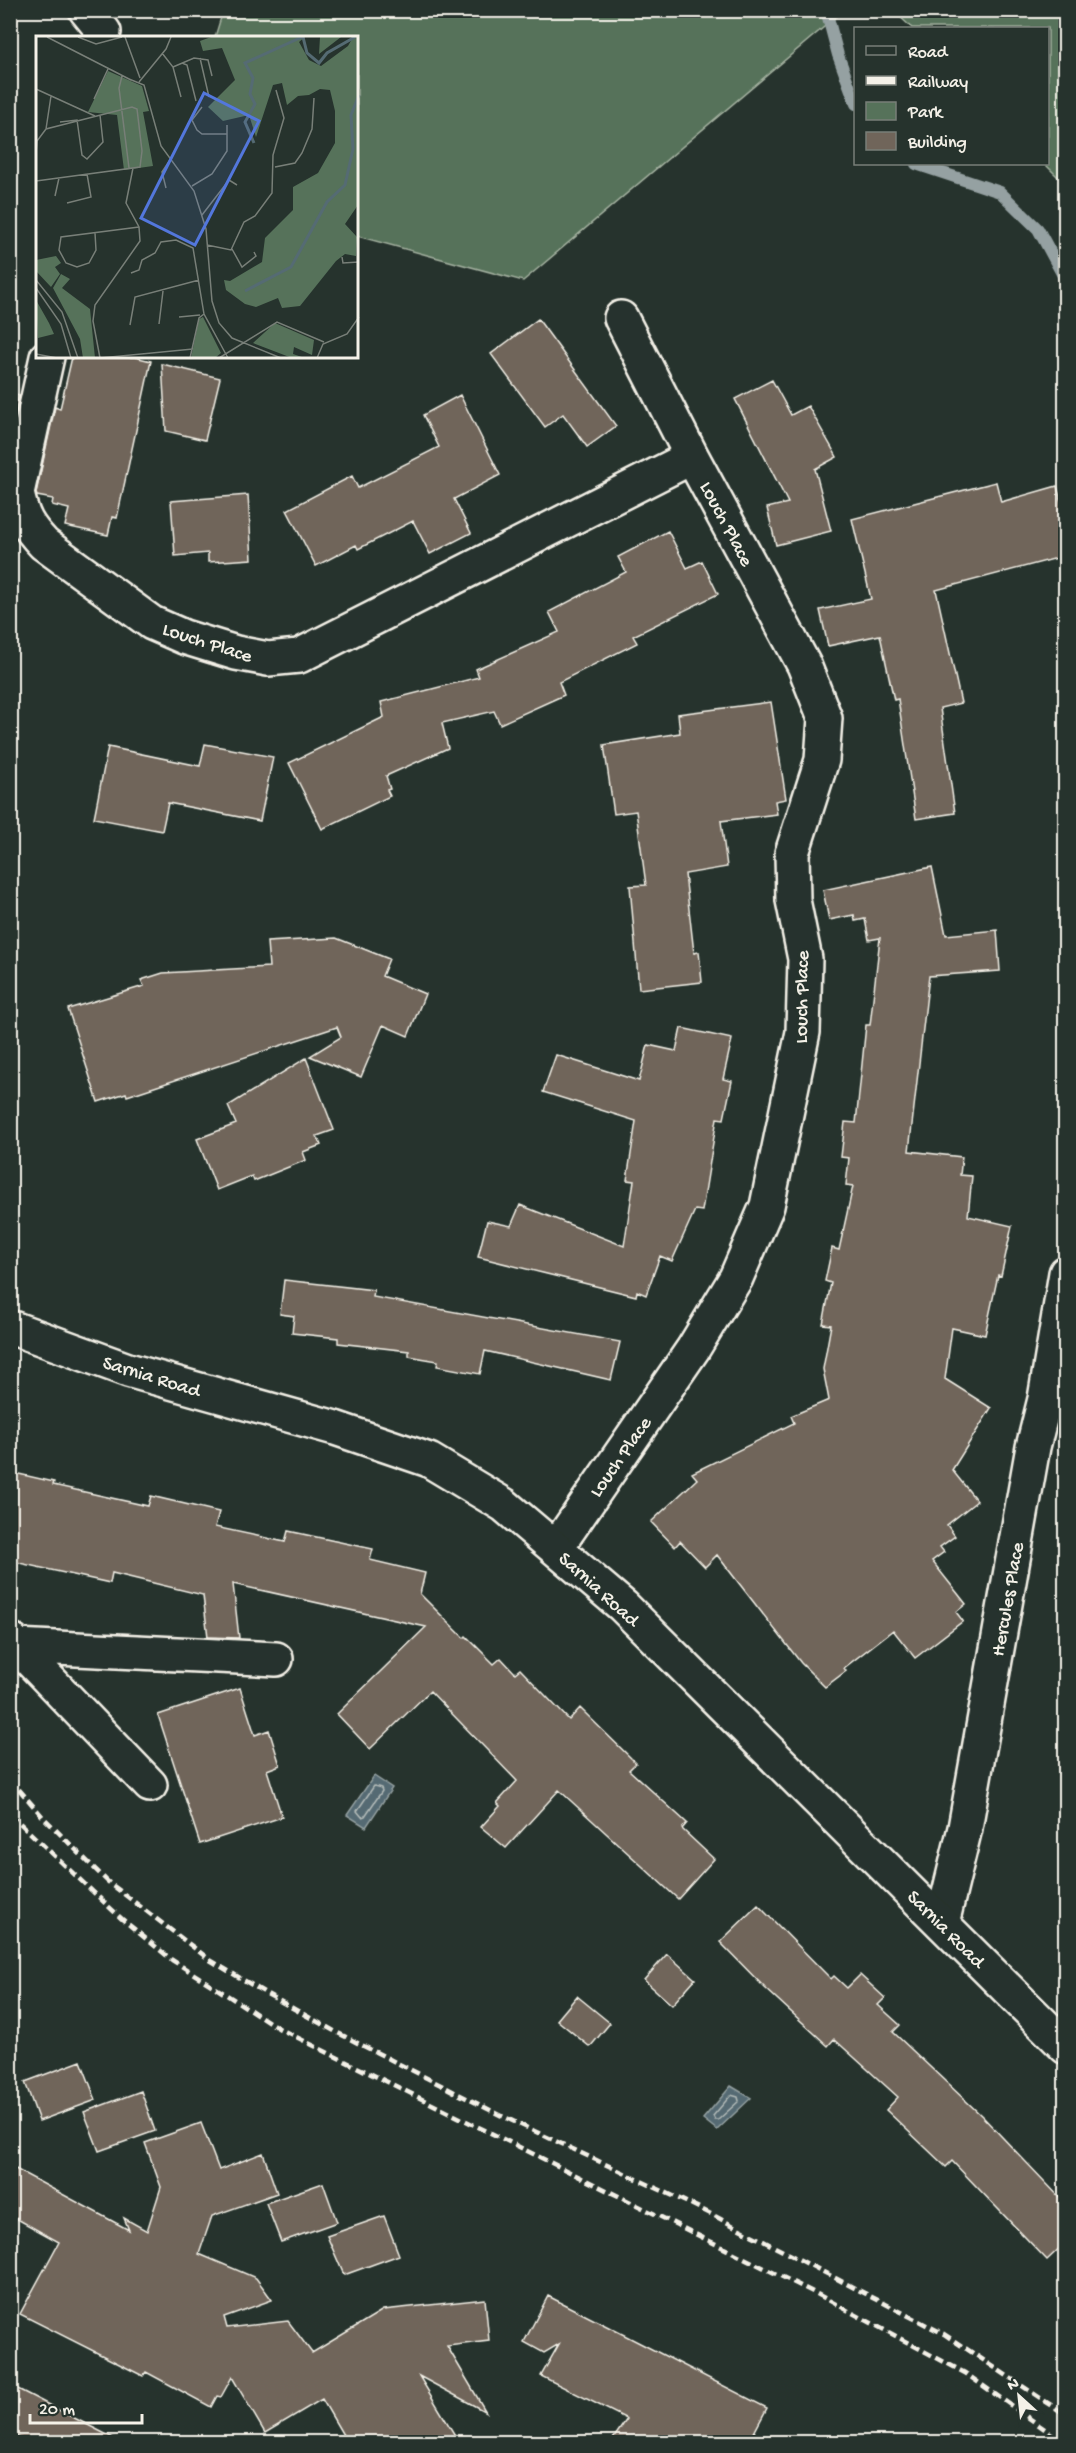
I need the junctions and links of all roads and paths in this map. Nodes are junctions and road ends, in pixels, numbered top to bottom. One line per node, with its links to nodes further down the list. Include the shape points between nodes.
1 (621, 318): 3 (street, Louch Place)
2 (47, 358): 3 (street, Louch Place, via 17,493 21,515 29,528 44,544 152,623 184,637 268,659 299,656)
3 (692, 457): 6 (street, Louch Place, via 804,665 825,718 822,760 792,853 793,900 805,959 803,1032 767,1206 736,1278 693,1349)
4 (1065, 1273): 10 (street, Hercules Place, via 965,1828)
5 (10, 1327): 6 (street, Sarnia Road, via 128,1370 335,1428 429,1460 504,1505)
6 (556, 1548): 10 (street, Sarnia Road, via 623,1606)
7 (13, 1642): 8 (street); 9 (street)
8 (276, 1659)
9 (150, 1785)
10 (942, 1923): 11 (street, Sarnia Road)
11 (1065, 2047)

